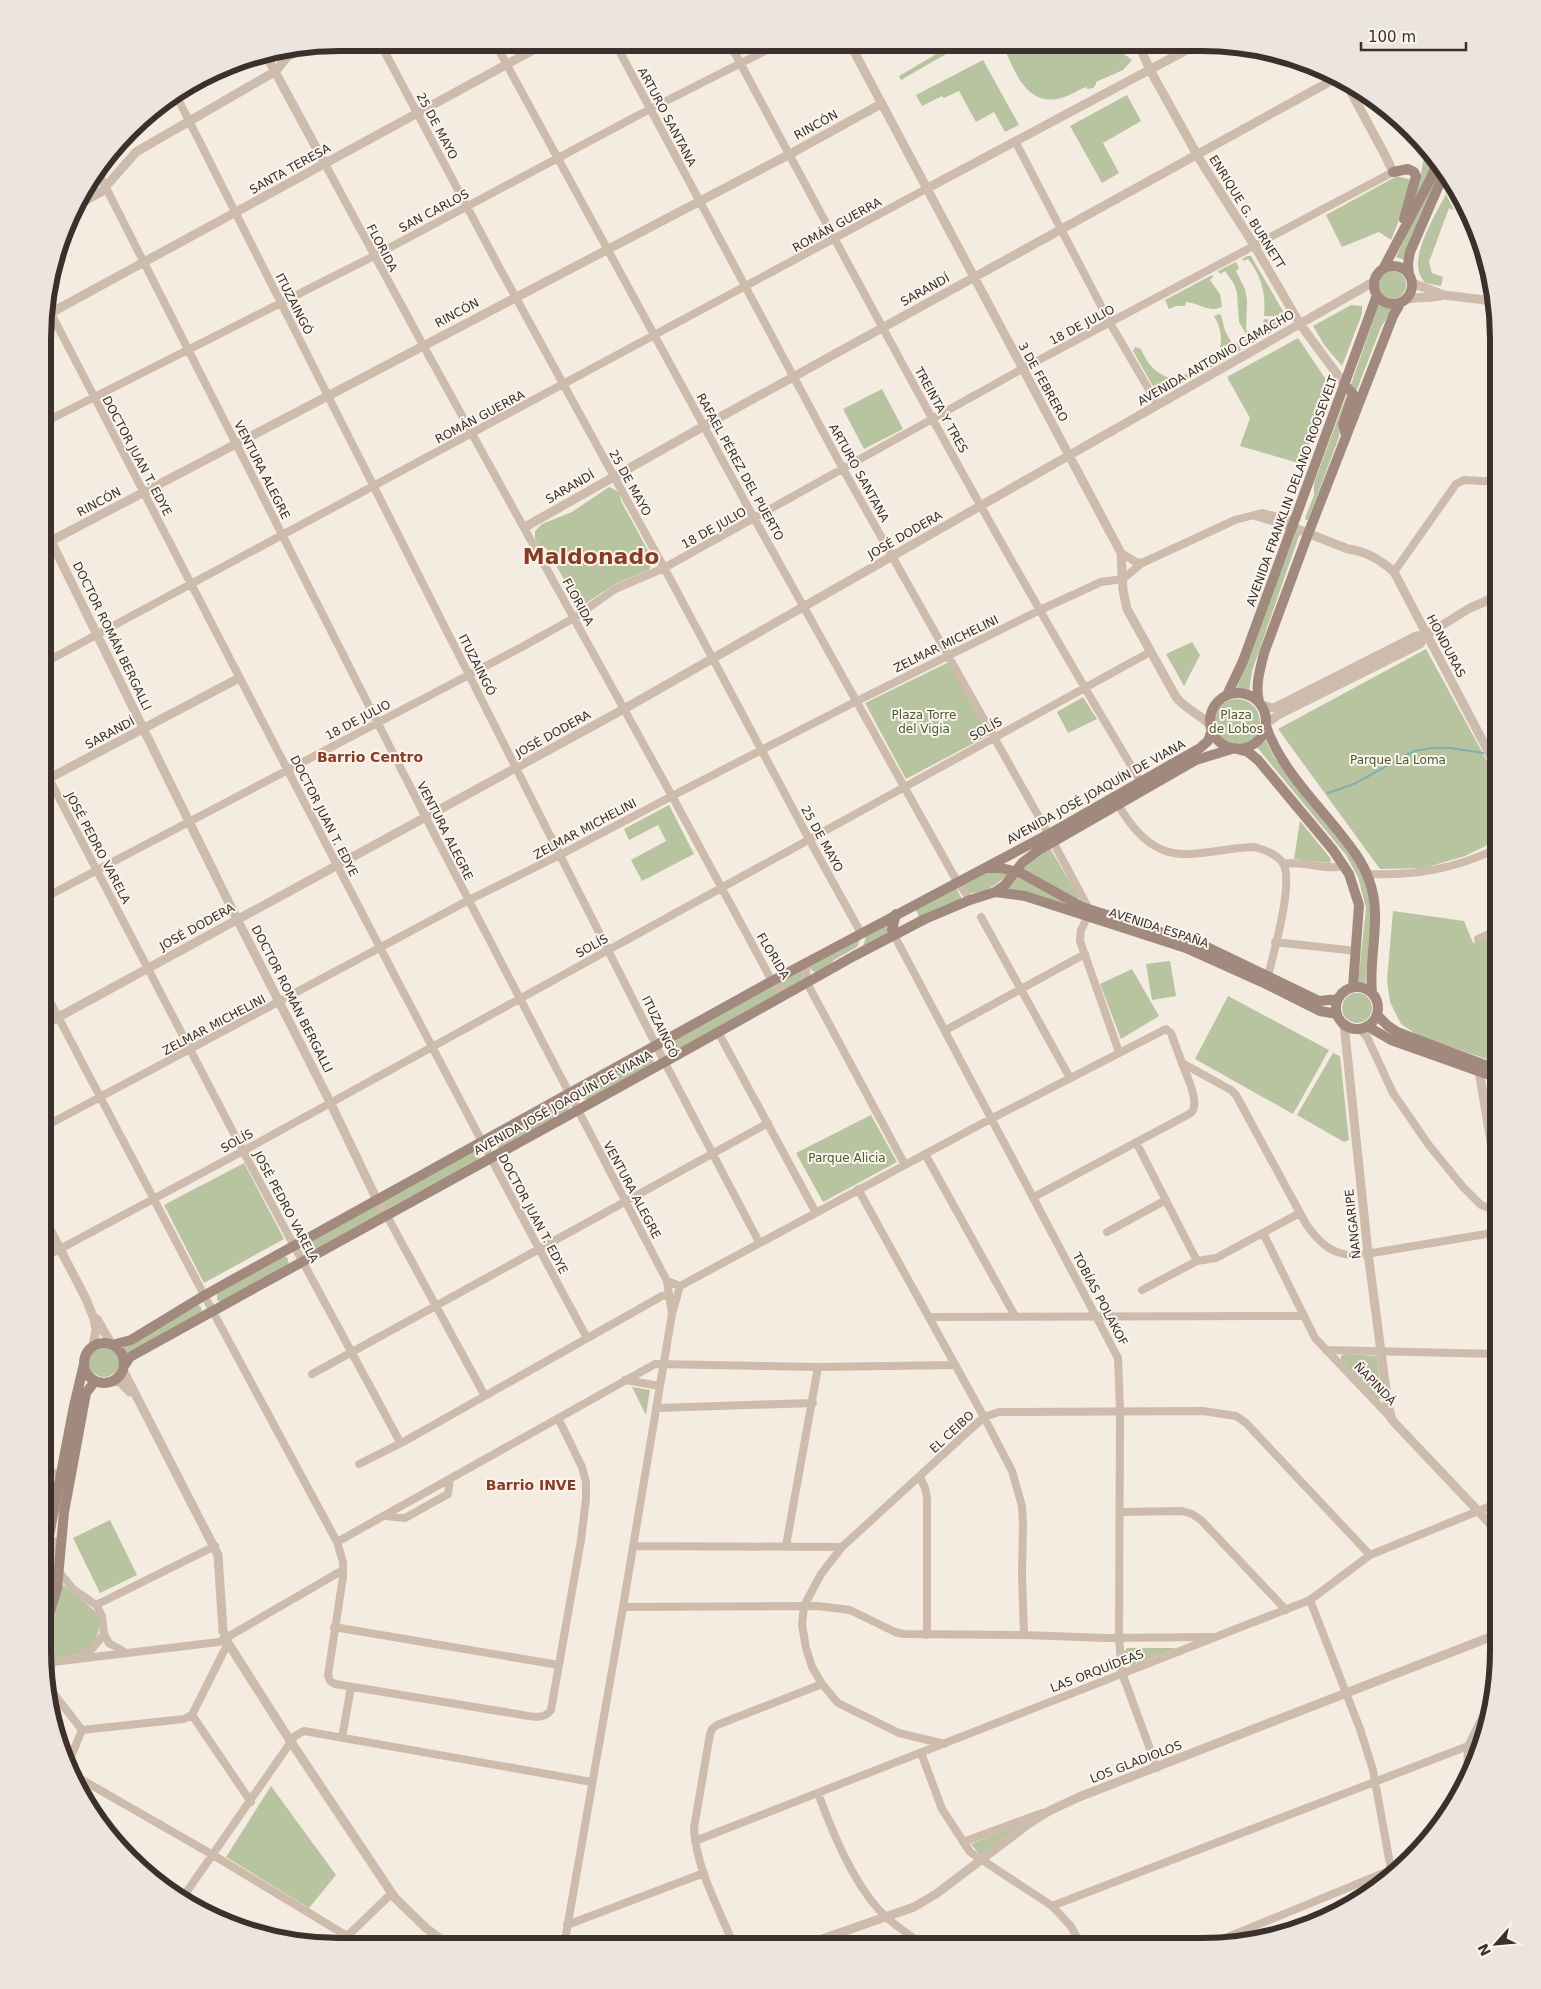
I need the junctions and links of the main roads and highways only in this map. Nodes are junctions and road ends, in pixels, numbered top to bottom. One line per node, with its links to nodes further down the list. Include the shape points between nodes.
1 (1434, 169): 4 (main road)
2 (1392, 172): 4 (main road, via 1408,169 1416,176)
3 (1441, 180): 6 (main road, via 1410,252)
4 (1402, 234): 5 (main road)
5 (1383, 269): 6 (main road, via 1400,267); 7 (main road, via 1374,281)
6 (1410, 279): 8 (main road, via 1410,293)
7 (1378, 295): 8 (main road, via 1386,302); 9 (main road, AVENIDA FRANKLIN DELANO ROOSEVELT)
8 (1403, 301): 10 (main road)
9 (1345, 385): 10 (main road, via 1353,394 1343,424); 11 (main road, AVENIDA FRANKLIN DELANO ROOSEVELT, via 1243,661)
10 (1346, 436): 12 (main road, via 1264,653 1256,691)
11 (1227, 695): 12 (main road, via 1247,694); 14 (main road, via 1214,706)
12 (1260, 704): 13 (main road)
13 (1266, 725): 15 (main road, via 1258,740 1245,748); 29 (main road, via 1277,754 1352,848 1367,874 1376,914)
14 (1211, 728): 15 (main road, via 1220,742); 16 (main road, AVENIDA JOSÉ JOAQUÍN DE VIANA, via 1208,741 1200,748 1141,782)
15 (1236, 748): 16 (main road, AVENIDA JOSÉ JOAQUÍN DE VIANA, via 1196,760); 28 (main road, via 1258,760 1345,866 1359,905)
16 (1116, 801): 17 (main road, AVENIDA JOSÉ JOAQUÍN DE VIANA)
17 (1051, 838): 18 (main road, AVENIDA JOSÉ JOAQUÍN DE VIANA); 19 (main road, AVENIDA JOSÉ JOAQUÍN DE VIANA)
18 (985, 868): 19 (main road, AVENIDA JOSÉ JOAQUÍN DE VIANA); 21 (main road, AVENIDA JOSÉ JOAQUÍN DE VIANA)
19 (1016, 871): 20 (main road, AVENIDA JOSÉ JOAQUÍN DE VIANA); 22 (main road, AVENIDA ESPAÑA)
20 (995, 892): 22 (main road, AVENIDA ESPAÑA, via 1025,896); 23 (main road, AVENIDA JOSÉ JOAQUÍN DE VIANA)
21 (900, 911): 23 (main road, via 914,913); 24 (main road, AVENIDA JOSÉ JOAQUÍN DE VIANA); 25 (main road, via 892,930)
22 (1089, 914): 27 (main road, AVENIDA ESPAÑA)
23 (914, 924): 25 (main road, AVENIDA JOSÉ JOAQUÍN DE VIANA)
24 (861, 933): 26 (main road, via 861,944); 37 (main road, AVENIDA JOSÉ JOAQUÍN DE VIANA, via 205,1295 131,1340)
25 (894, 935): 26 (main road, AVENIDA JOSÉ JOAQUÍN DE VIANA)
26 (854, 956): 39 (main road, AVENIDA JOSÉ JOAQUÍN DE VIANA, via 212,1310 130,1357)
27 (1267, 980): 30 (main road, AVENIDA ESPAÑA, via 1319,1001); 31 (main road, AVENIDA ESPAÑA, via 1320,1011)
28 (1353, 987): 29 (main road); 30 (main road)
29 (1372, 993): 32 (main road, via 1377,1003)
30 (1338, 999): 31 (main road)
31 (1337, 1014): 33 (main road, via 1344,1024)
32 (1377, 1015): 33 (main road); 34 (main road, via 1397,1032)
33 (1363, 1027): 34 (main road, via 1391,1040)
34 (1478, 1067): 35 (main road); 36 (main road)
35 (1490, 1069)
36 (1490, 1074)
37 (112, 1345): 38 (main road, via 104,1343 93,1347); 39 (main road, via 120,1351)
38 (84, 1364): 40 (main road); 41 (main road)
39 (124, 1368): 40 (main road, via 113,1382)
40 (95, 1381): 42 (main road, via 86,1392 64,1512 60,1573)
41 (51, 1514)
42 (51, 1607)

